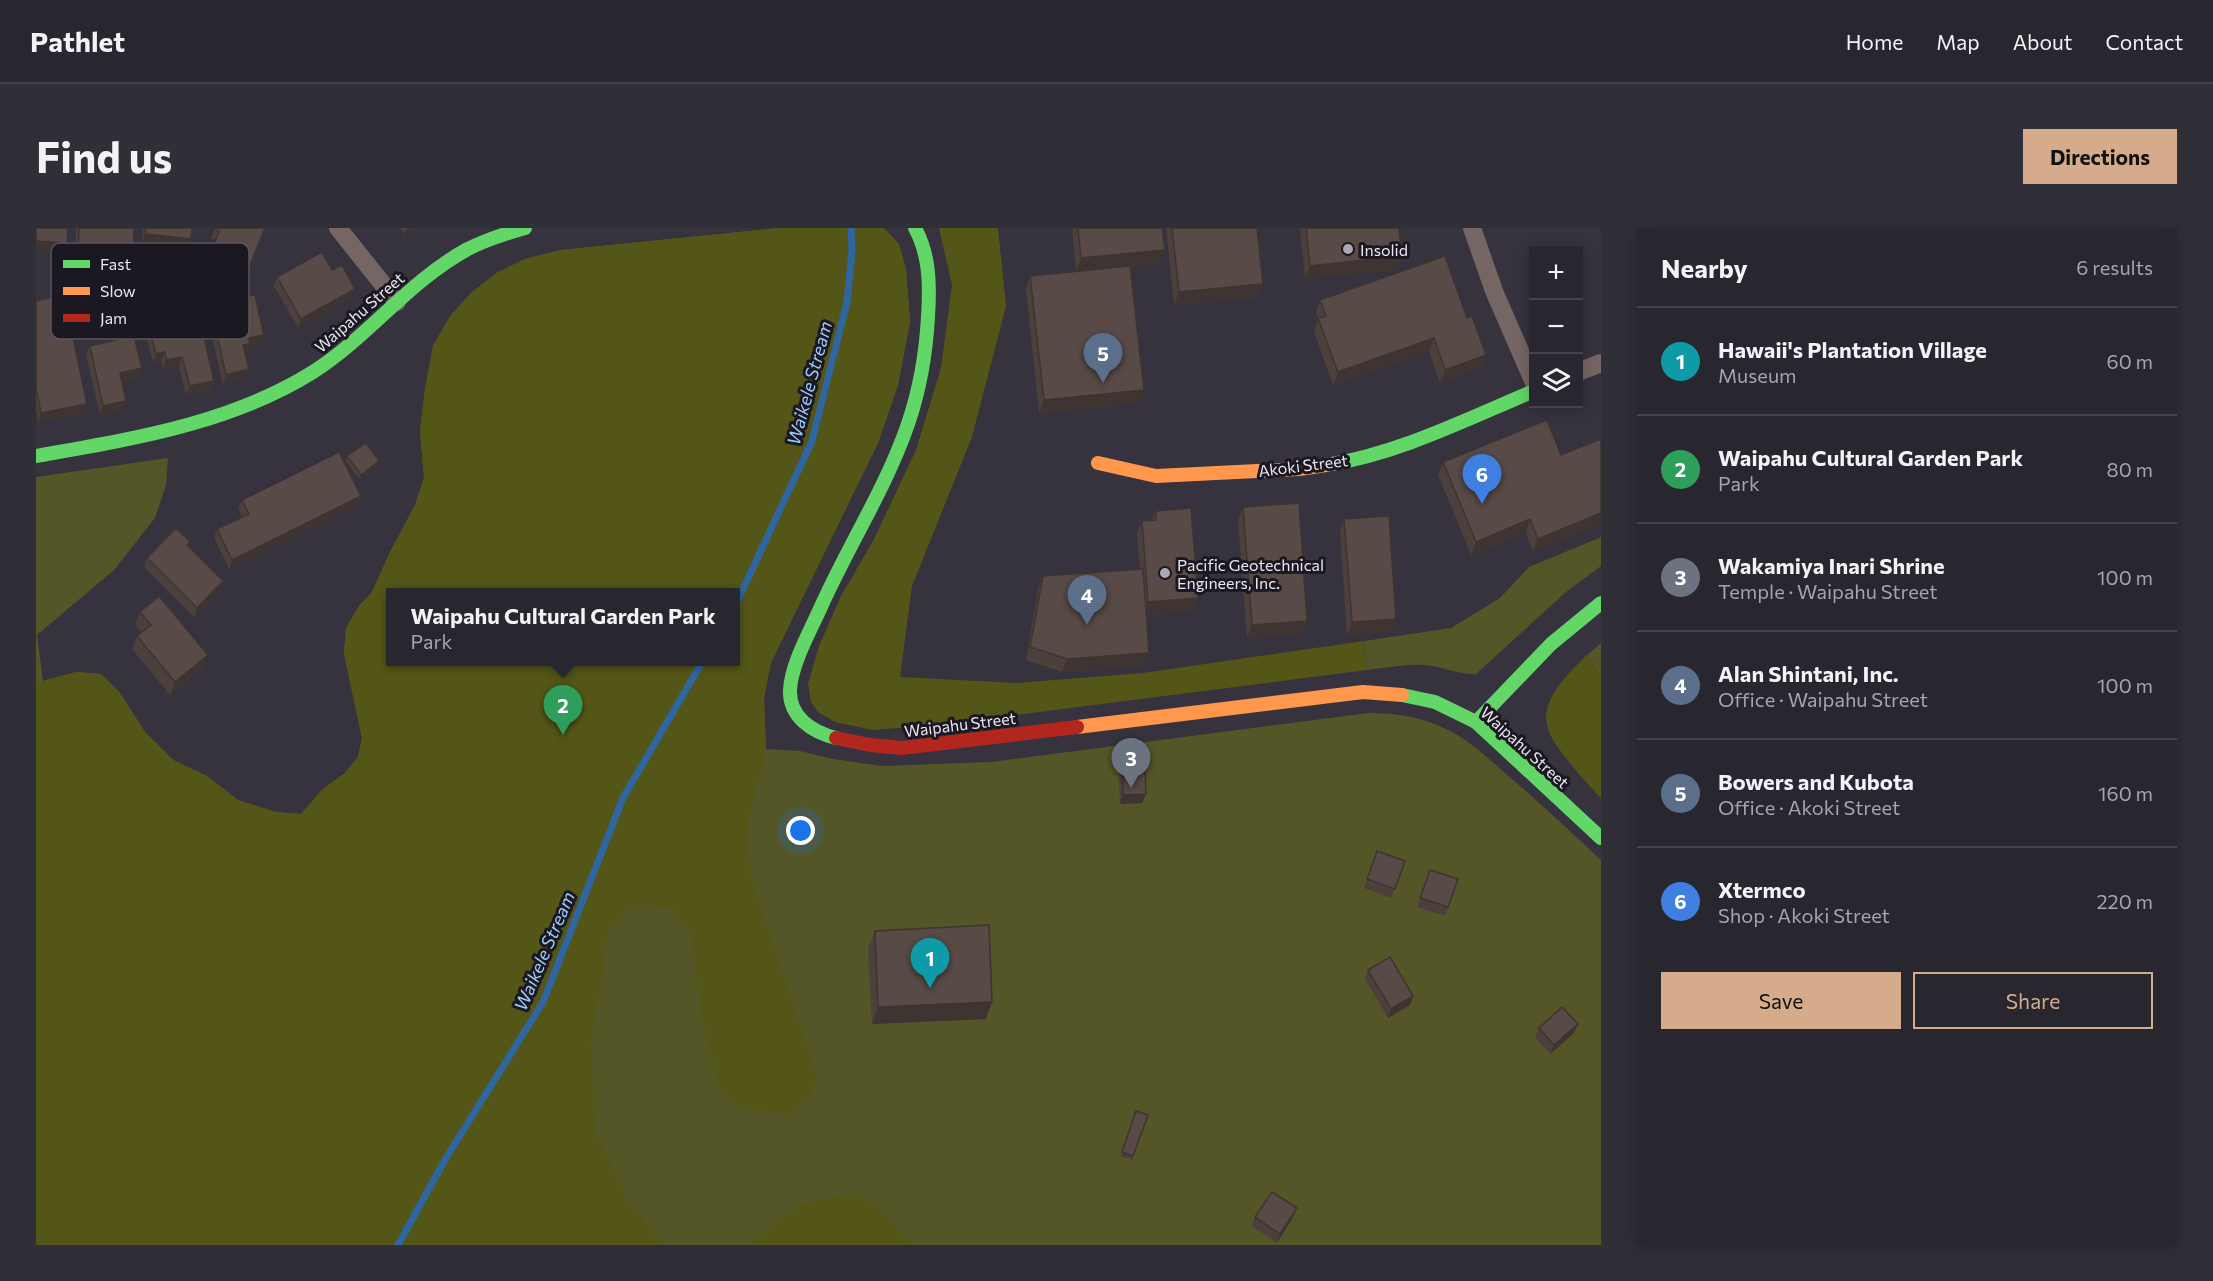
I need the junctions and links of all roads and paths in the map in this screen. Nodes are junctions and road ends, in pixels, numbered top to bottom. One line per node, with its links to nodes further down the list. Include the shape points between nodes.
1 (338, 228): 5 (street)
2 (525, 228): 5 (street, Waipahu Street, via 469,247)
3 (915, 228): 13 (street, Waipahu Street, via 929,273 923,367 894,461 842,562 793,674 790,694 794,709 805,723 840,740 902,748 1363,692 1395,692 1423,698)
4 (1472, 228): 8 (street)
5 (397, 302): 10 (street, Waipahu Street, via 350,345 314,371 242,408 149,436)
6 (1601, 363): 7 (street)
7 (1583, 370)
8 (1529, 374)
9 (1529, 393): 11 (street, Akoki Street, via 1413,441 1333,464 1156,476)
10 (36, 456)
11 (1098, 463)
12 (1601, 603): 13 (street, via 1535,659)
13 (1476, 722): 14 (street, Waipahu Street)
14 (1601, 838)

